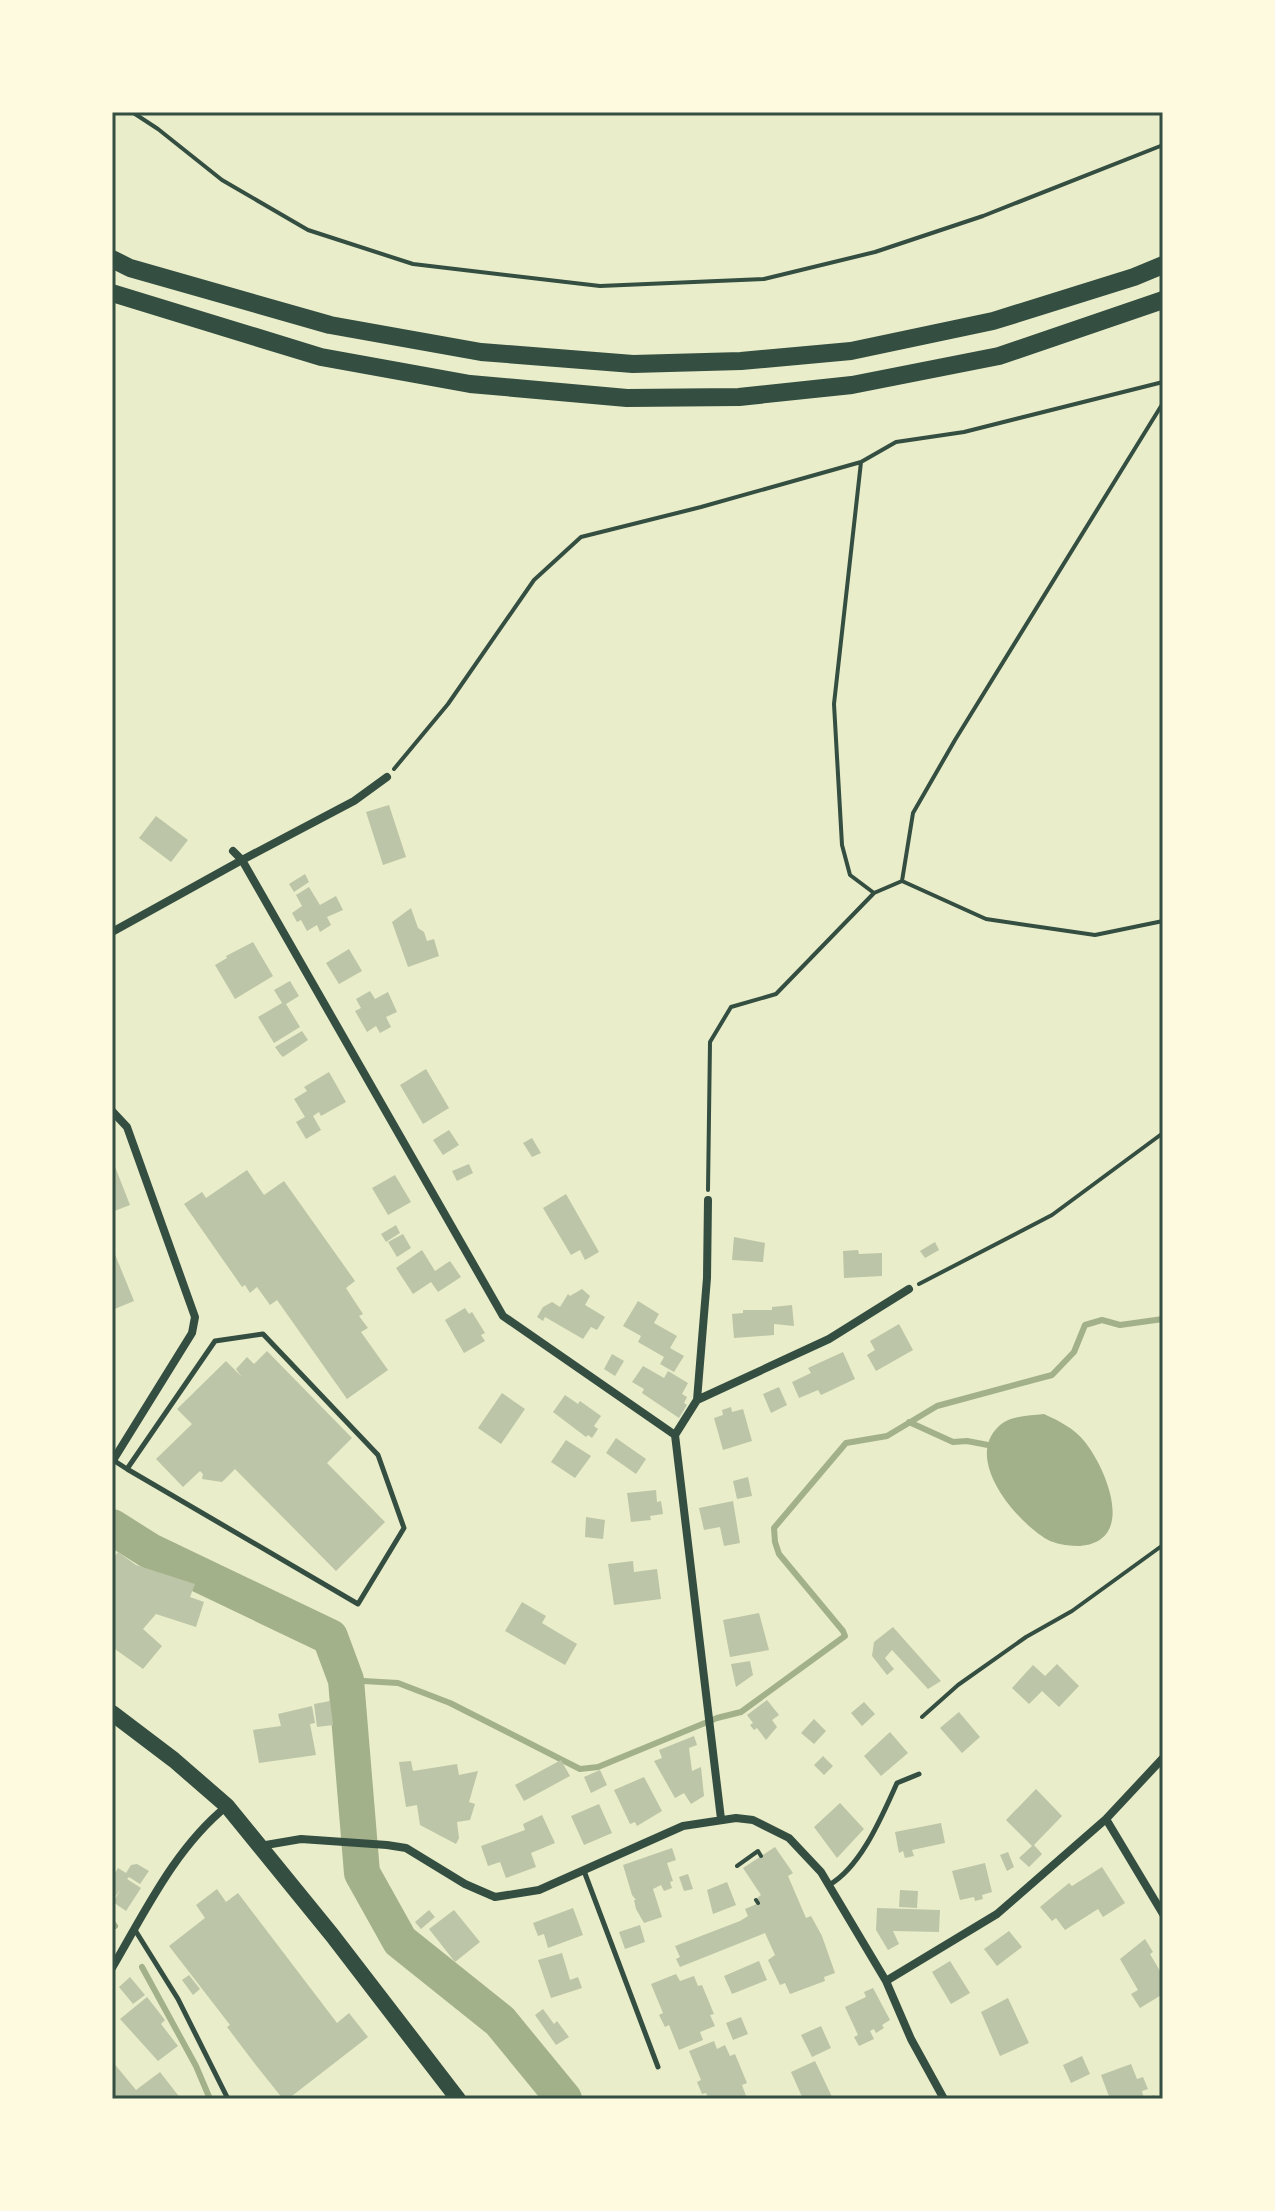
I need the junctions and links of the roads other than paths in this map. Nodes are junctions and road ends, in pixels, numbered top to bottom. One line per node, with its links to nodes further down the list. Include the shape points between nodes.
1 (112, 259): 2 (highway, via 330,325 481,352 633,364 851,351 993,321)
2 (1163, 265)
3 (112, 293): 4 (highway, via 321,357 470,384 627,398 739,397 852,385 999,356)
4 (1163, 300)
5 (387, 777): 7 (street, via 354,801)
6 (233, 851): 7 (street)
7 (242, 860): 8 (street); 13 (street, via 503,1316)
8 (112, 932)
9 (112, 1111): 14 (street, via 127,1127 195,1317 192,1333)
10 (708, 1200): 12 (street)
11 (909, 1289): 12 (street, via 829,1339)
12 (697, 1400): 13 (street)
13 (675, 1435): 20 (street)
14 (113, 1461): 15 (lane)
15 (127, 1469): 15 (lane, via 215,1341 263,1334 378,1455 404,1528 358,1604)
16 (113, 1715): 19 (main road)
17 (1163, 1758): 21 (street)
18 (919, 1774): 24 (lane, via 897,1783 871,1837 842,1878)
19 (227, 1806): 22 (main road); 26 (street, via 187,1844)
20 (721, 1819): 23 (street, via 683,1826); 24 (street, via 753,1820 789,1838)
21 (1106, 1819): 25 (street); 28 (street, via 997,1914)
22 (260, 1846): 23 (street, via 301,1839 406,1848 495,1897 539,1890); 31 (main road)
23 (584, 1870): 29 (lane)
24 (829, 1885): 28 (street)
25 (1163, 1914)
26 (135, 1930): 27 (street); 30 (lane, via 178,1999)
27 (112, 1968)
28 (886, 1981): 32 (street)
29 (658, 2067)
30 (228, 2099)
31 (458, 2099)
32 (944, 2099)

